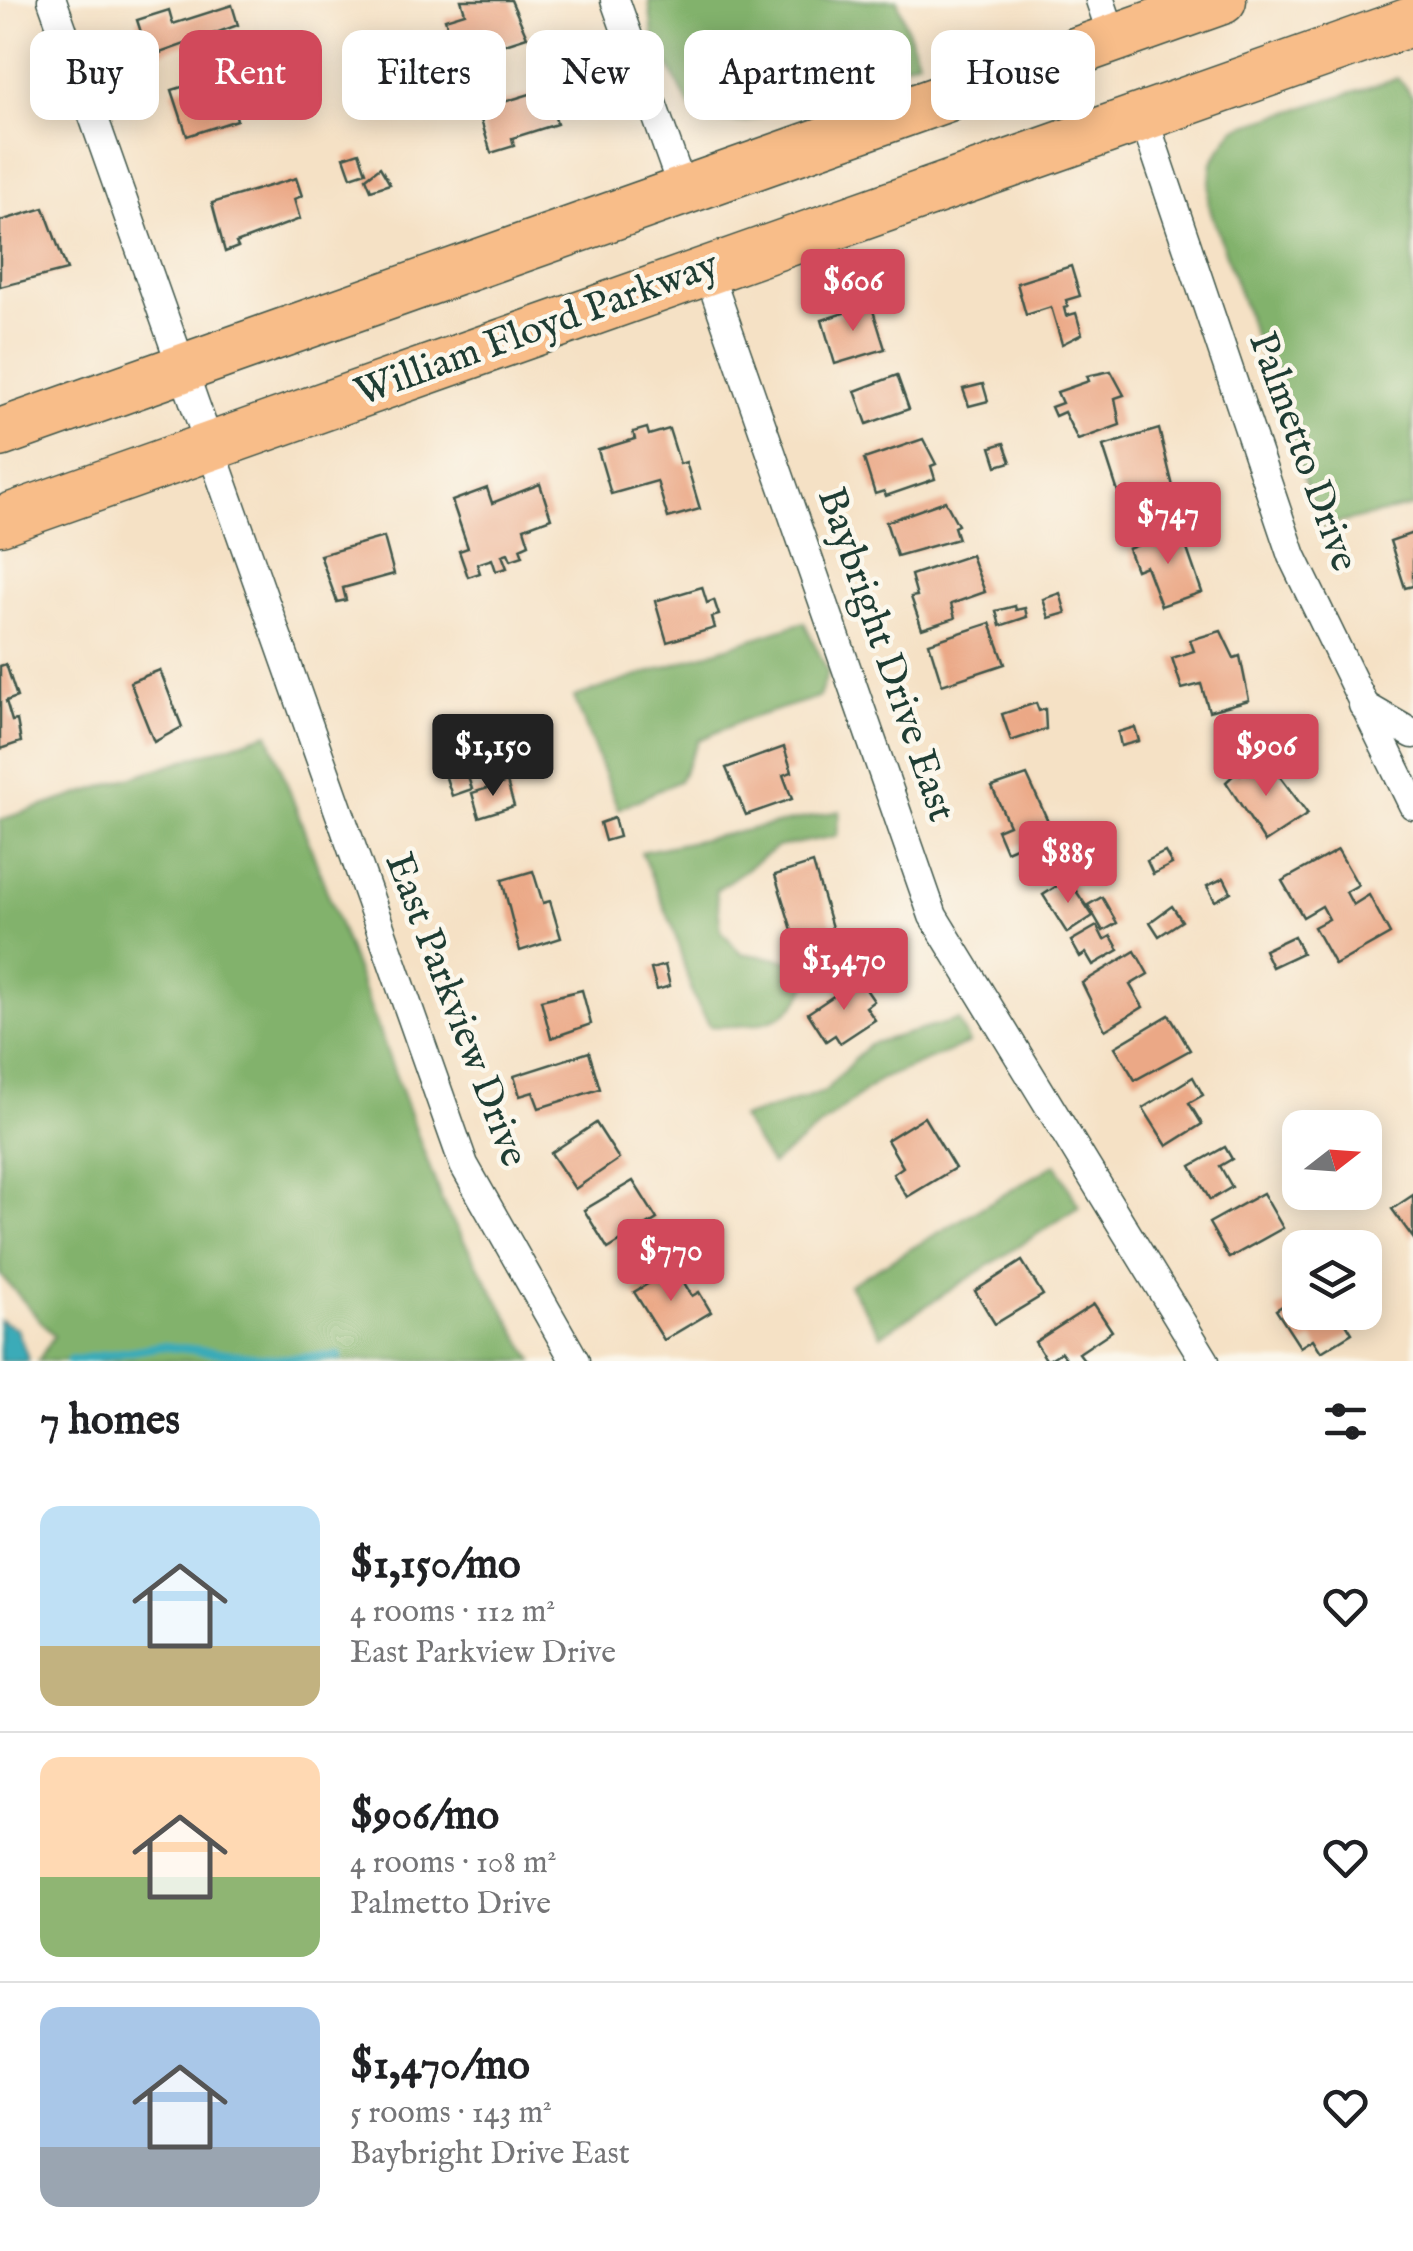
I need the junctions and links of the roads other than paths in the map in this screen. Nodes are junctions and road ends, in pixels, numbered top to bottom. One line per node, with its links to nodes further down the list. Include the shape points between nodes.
1 (52, 0): 9 (street, East Parkview Drive)
2 (615, 0): 7 (street)
3 (1222, 0): 4 (highway, William Floyd Parkway)
4 (1106, 19): 7 (highway, William Floyd Parkway)
5 (1413, 21): 6 (highway, William Floyd Parkway)
6 (1143, 116): 8 (highway, William Floyd Parkway); 13 (street, Palmetto Drive, via 1292,556)
7 (684, 193): 9 (highway, William Floyd Parkway)
8 (707, 269): 11 (highway, William Floyd Parkway); 17 (street, Baybright Drive East, via 933,916)
9 (182, 370): 10 (highway, William Floyd Parkway); 11 (street, East Parkview Drive)
10 (0, 434)
11 (210, 448): 12 (highway, William Floyd Parkway); 16 (street, East Parkview Drive, via 464,1165)
12 (0, 521)
13 (1362, 704): 14 (street); 15 (street, Palmetto Drive)
14 (1413, 734)
15 (1413, 805)
16 (576, 1361)
17 (1205, 1361)

